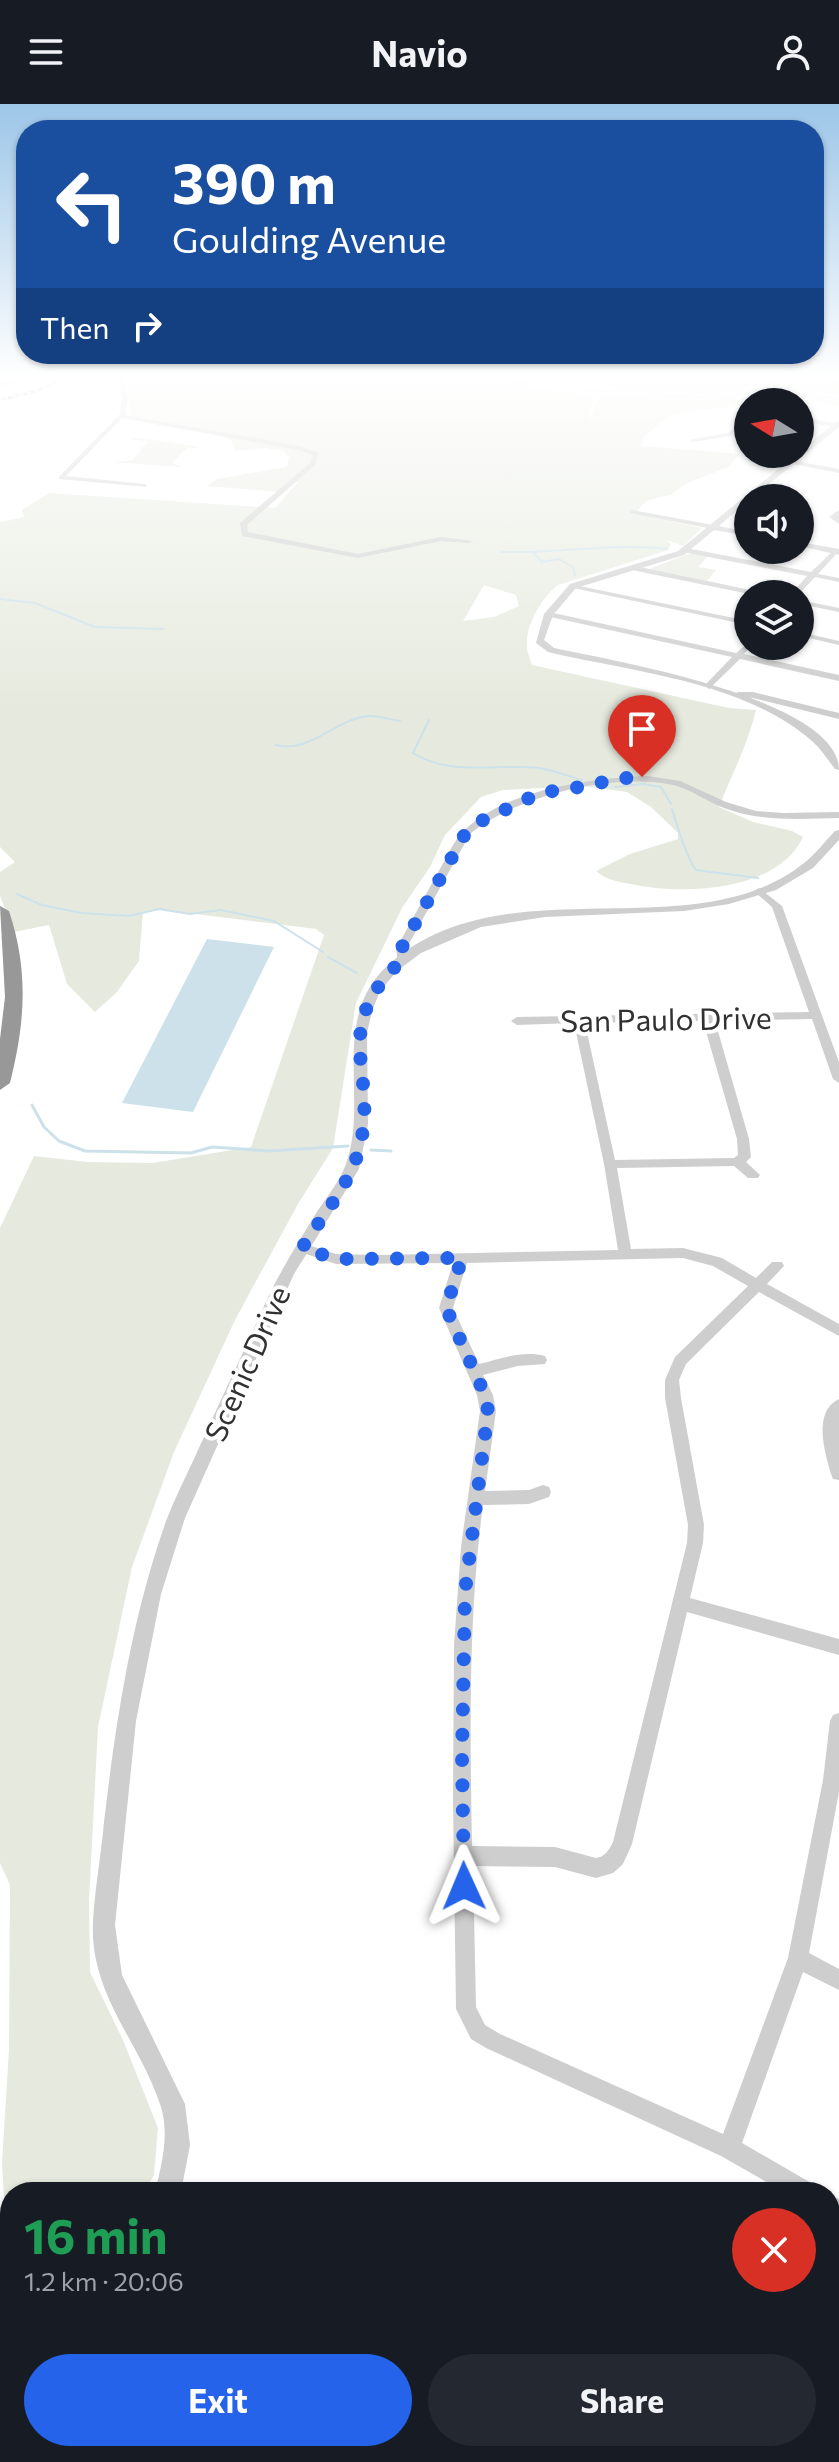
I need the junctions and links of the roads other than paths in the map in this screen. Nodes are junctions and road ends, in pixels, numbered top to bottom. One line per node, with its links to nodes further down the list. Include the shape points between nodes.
1 (285, 488): 8 (street, via 243,525 245,534 358,556 441,539)
2 (759, 488): 6 (street)
3 (632, 512): 6 (street)
4 (839, 512): 5 (street, via 833,517)
5 (839, 522)
6 (713, 527): 7 (street); 10 (street)
7 (734, 531)
8 (469, 541)
9 (814, 547): 11 (street)
10 (686, 550): 12 (street); 13 (street)
11 (837, 551): 13 (street)
12 (635, 568): 16 (street); 17 (street)
13 (813, 575): 14 (street); 15 (street)
14 (808, 580)
15 (839, 580)
16 (573, 586): 20 (street); 21 (street)
17 (734, 589)
18 (814, 605): 19 (street)
19 (839, 610)
20 (549, 614): 24 (street); 28 (street, via 539,641 545,648)
21 (734, 620)
22 (814, 637): 23 (street)
23 (839, 643)
24 (734, 655)
25 (734, 660): 28 (street)
26 (756, 660): 27 (street)
27 (839, 678)
28 (709, 686): 29 (street)
29 (738, 695): 30 (street); 31 (street)
30 (788, 703): 31 (street); 32 (street)
31 (766, 707): 33 (street, via 805,730)
32 (839, 716)
33 (839, 767)
34 (839, 815): 38 (street, via 744,811 689,787 642,777 540,793 483,819 465,834 401,949)
35 (839, 833): 36 (street, Scenic Drive, via 817,859)
36 (759, 891): 38 (street, Scenic Drive, via 665,910 501,918 449,934); 39 (street, via 777,906)
37 (0, 911): 45 (highway, via 11,942 17,990)
38 (402, 960): 49 (street, Scenic Drive, via 375,988 360,1023 359,1152)
39 (815, 1015): 40 (street, San Paulo Drive); 43 (street)
40 (708, 1018): 41 (street, San Paulo Drive); 46 (street, via 745,1151)
41 (579, 1020): 42 (street, San Paulo Drive); 47 (street)
42 (517, 1021)
43 (835, 1055): 44 (street)
44 (839, 1079)
45 (0, 1083)
46 (737, 1162): 47 (street); 48 (street)
47 (610, 1164): 50 (street)
48 (753, 1175)
49 (302, 1248): 51 (street, via 336,1259); 69 (street, Scenic Drive, via 176,1518 151,1594 126,1721 104,1925 111,1977 173,2104 178,2145)
50 (625, 1253): 51 (street); 53 (street, via 703,1256)
51 (462, 1258): 56 (street, via 446,1308)
52 (777, 1266): 53 (street)
53 (757, 1285): 54 (street); 61 (street, via 680,1361 672,1380 696,1525)
54 (839, 1331)
55 (540, 1360): 56 (street)
56 (475, 1371): 60 (street, via 488,1411)
57 (839, 1405): 58 (street, via 829,1427)
58 (839, 1474)
59 (543, 1492): 60 (street)
60 (476, 1498): 65 (street, via 465,1592)
61 (680, 1603): 62 (street); 65 (street, via 616,1857 596,1868 555,1857)
62 (839, 1647)
63 (839, 1721): 64 (street)
64 (836, 1782): 66 (street)
65 (464, 1856): 68 (street, via 466,2009 478,2032)
66 (798, 1958): 67 (street); 68 (street)
67 (839, 1980)
68 (729, 2148): 70 (street)
69 (170, 2182)
70 (788, 2182)

